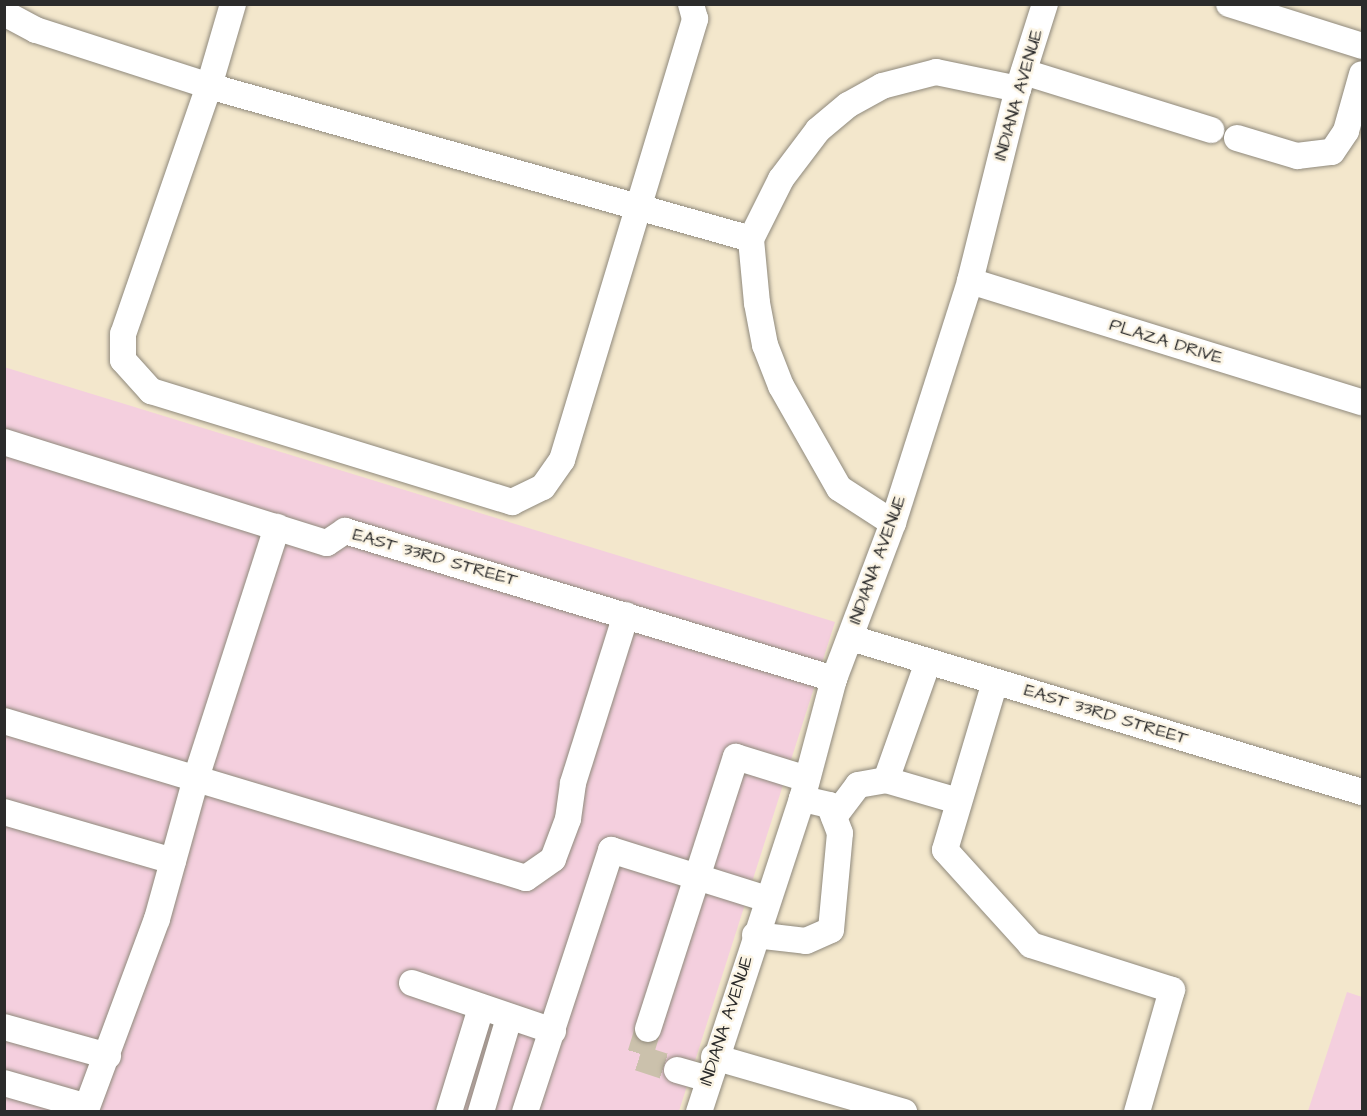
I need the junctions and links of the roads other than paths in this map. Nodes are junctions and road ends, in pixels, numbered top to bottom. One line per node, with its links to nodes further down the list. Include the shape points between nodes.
1 (233, 4): 9 (street)
2 (691, 4): 12 (street, via 695,19)
3 (1045, 4): 8 (street, INDIANA AVENUE)
4 (1229, 4): 6 (street)
5 (4, 13): 9 (street, via 36,30)
6 (1362, 46)
7 (1362, 74): 11 (street, via 1346,131 1332,152 1297,156)
8 (1021, 81): 10 (street); 13 (street, via 936,72 882,87 848,105 818,130 793,163 768,202); 14 (street, INDIANA AVENUE)
9 (209, 86): 12 (street); 12 (street, via 123,334 123,360 151,391 512,502 543,487 562,460)
10 (1211, 130)
11 (1237, 138)
12 (638, 208): 13 (street)
13 (751, 239): 17 (street, via 750,265 765,345 791,406 839,488)
14 (970, 281): 15 (street, PLAZA DRIVE); 17 (street, INDIANA AVENUE)
15 (1362, 402)
16 (4, 442): 18 (street, EAST 33RD STREET)
17 (893, 523): 20 (street, INDIANA AVENUE)
18 (277, 527): 19 (street, EAST 33RD STREET, via 327,543 345,531); 25 (street)
19 (626, 615): 22 (street, EAST 33RD STREET); 25 (street, via 553,859 526,878)
20 (850, 638): 21 (street, EAST 33RD STREET); 22 (street, INDIANA AVENUE)
21 (928, 662): 23 (street, EAST 33RD STREET); 26 (street)
22 (834, 679): 27 (street, INDIANA AVENUE)
23 (995, 682): 28 (street, EAST 33RD STREET); 29 (street)
24 (4, 721): 25 (street)
25 (196, 778): 32 (street)
26 (886, 780): 29 (street); 31 (street, via 858,785)
27 (805, 789): 31 (street, via 829,805); 33 (street, via 736,757); 34 (street, INDIANA AVENUE)
28 (1362, 792)
29 (958, 801): 51 (street, via 945,850 1031,945 1172,990)
30 (4, 812): 32 (street)
31 (834, 817): 35 (street, via 840,833 831,930 806,941)
32 (172, 861): 42 (street, via 157,920)
33 (696, 877): 34 (street); 40 (street); 41 (street, via 611,850)
34 (767, 899): 35 (street, INDIANA AVENUE)
35 (755, 935): 43 (street, INDIANA AVENUE)
36 (412, 983): 37 (street)
37 (481, 1008): 38 (street); 47 (street)
38 (509, 1018): 41 (street); 48 (street)
39 (4, 1027): 42 (street)
40 (648, 1029)
41 (553, 1031): 49 (street)
42 (108, 1056): 45 (street, via 87,1107)
43 (711, 1068): 44 (street); 46 (street); 50 (street, INDIANA AVENUE)
44 (677, 1070)
45 (4, 1083)
46 (890, 1110)
47 (449, 1112)
48 (481, 1112)
49 (525, 1112)
50 (699, 1112)
51 (1137, 1112)

